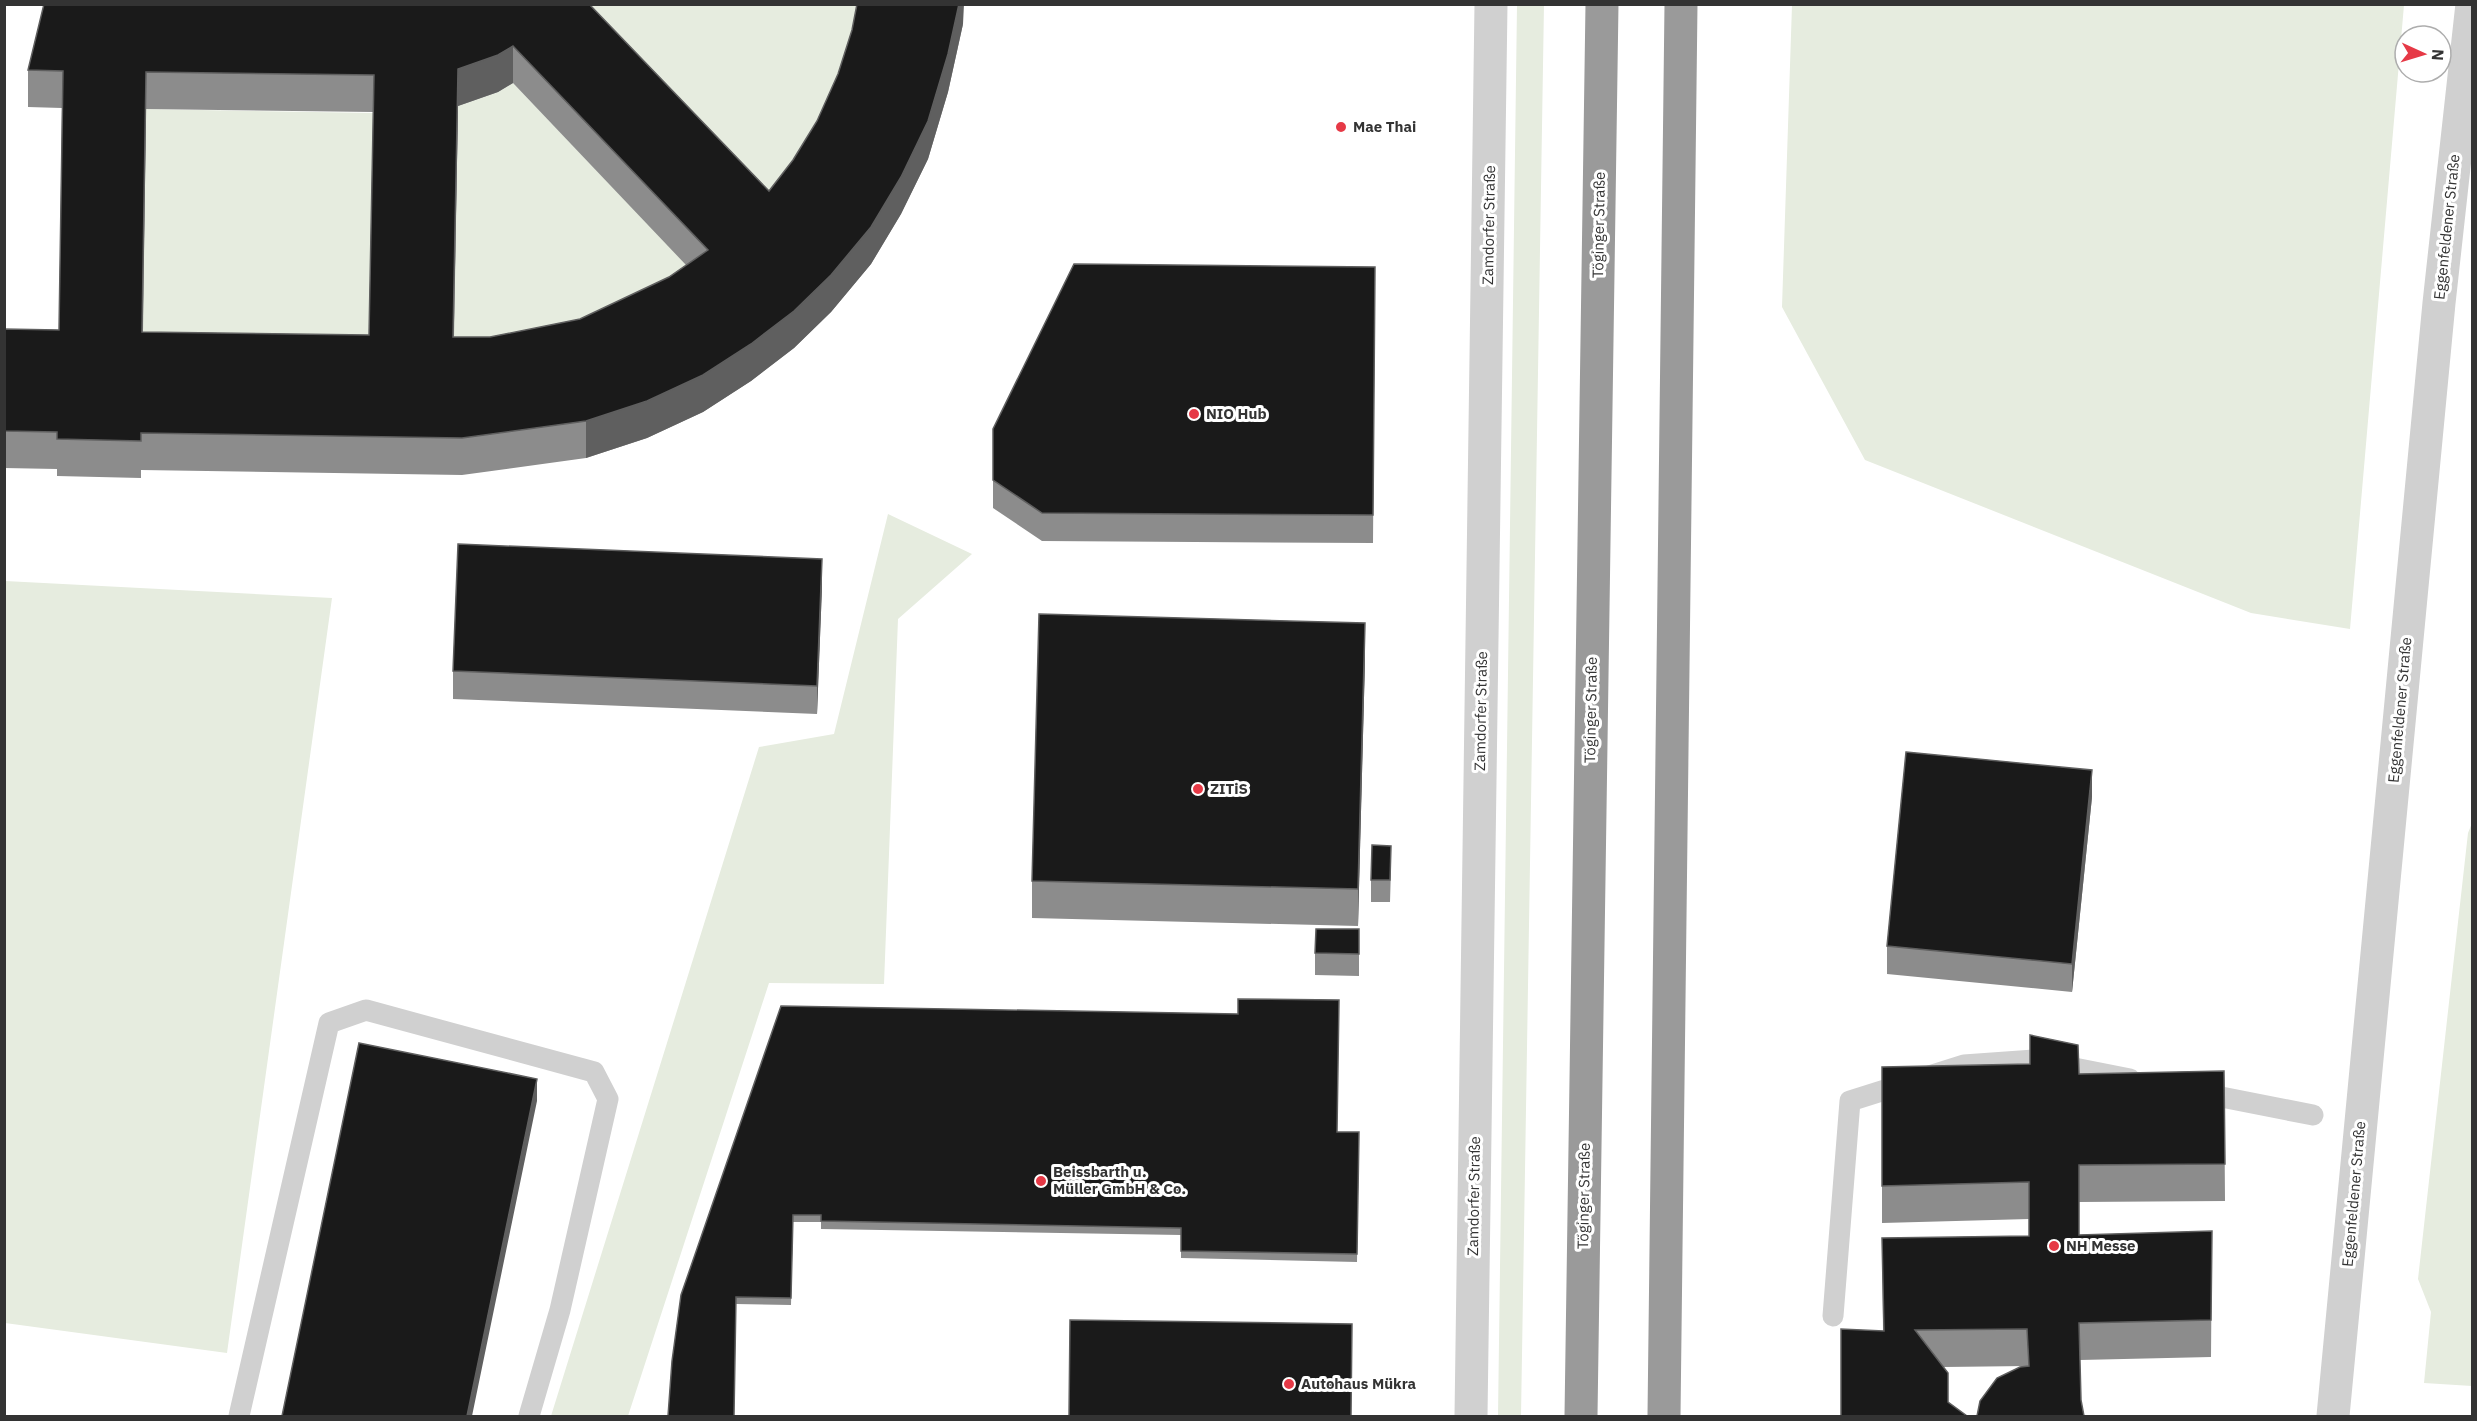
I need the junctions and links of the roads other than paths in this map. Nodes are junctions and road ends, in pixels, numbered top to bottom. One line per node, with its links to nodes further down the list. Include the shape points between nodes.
1 (1491, 4): 11 (street, Zamdorfer Straße)
2 (1602, 4): 12 (highway, Töginger Straße)
3 (1681, 4): 13 (highway)
4 (2472, 4): 14 (street, Eggenfeldener Straße, via 2438,315)
5 (2150, 1083): 8 (lane, via 2034,1060 1964,1065 1850,1101)
6 (2173, 1088): 7 (lane)
7 (2313, 1115)
8 (1833, 1316)
9 (238, 1416): 10 (lane, via 329,1023 366,1010 594,1072 608,1099 560,1310)
10 (529, 1416)
11 (1471, 1416)
12 (1581, 1416)
13 (1664, 1416)
14 (2333, 1416)

